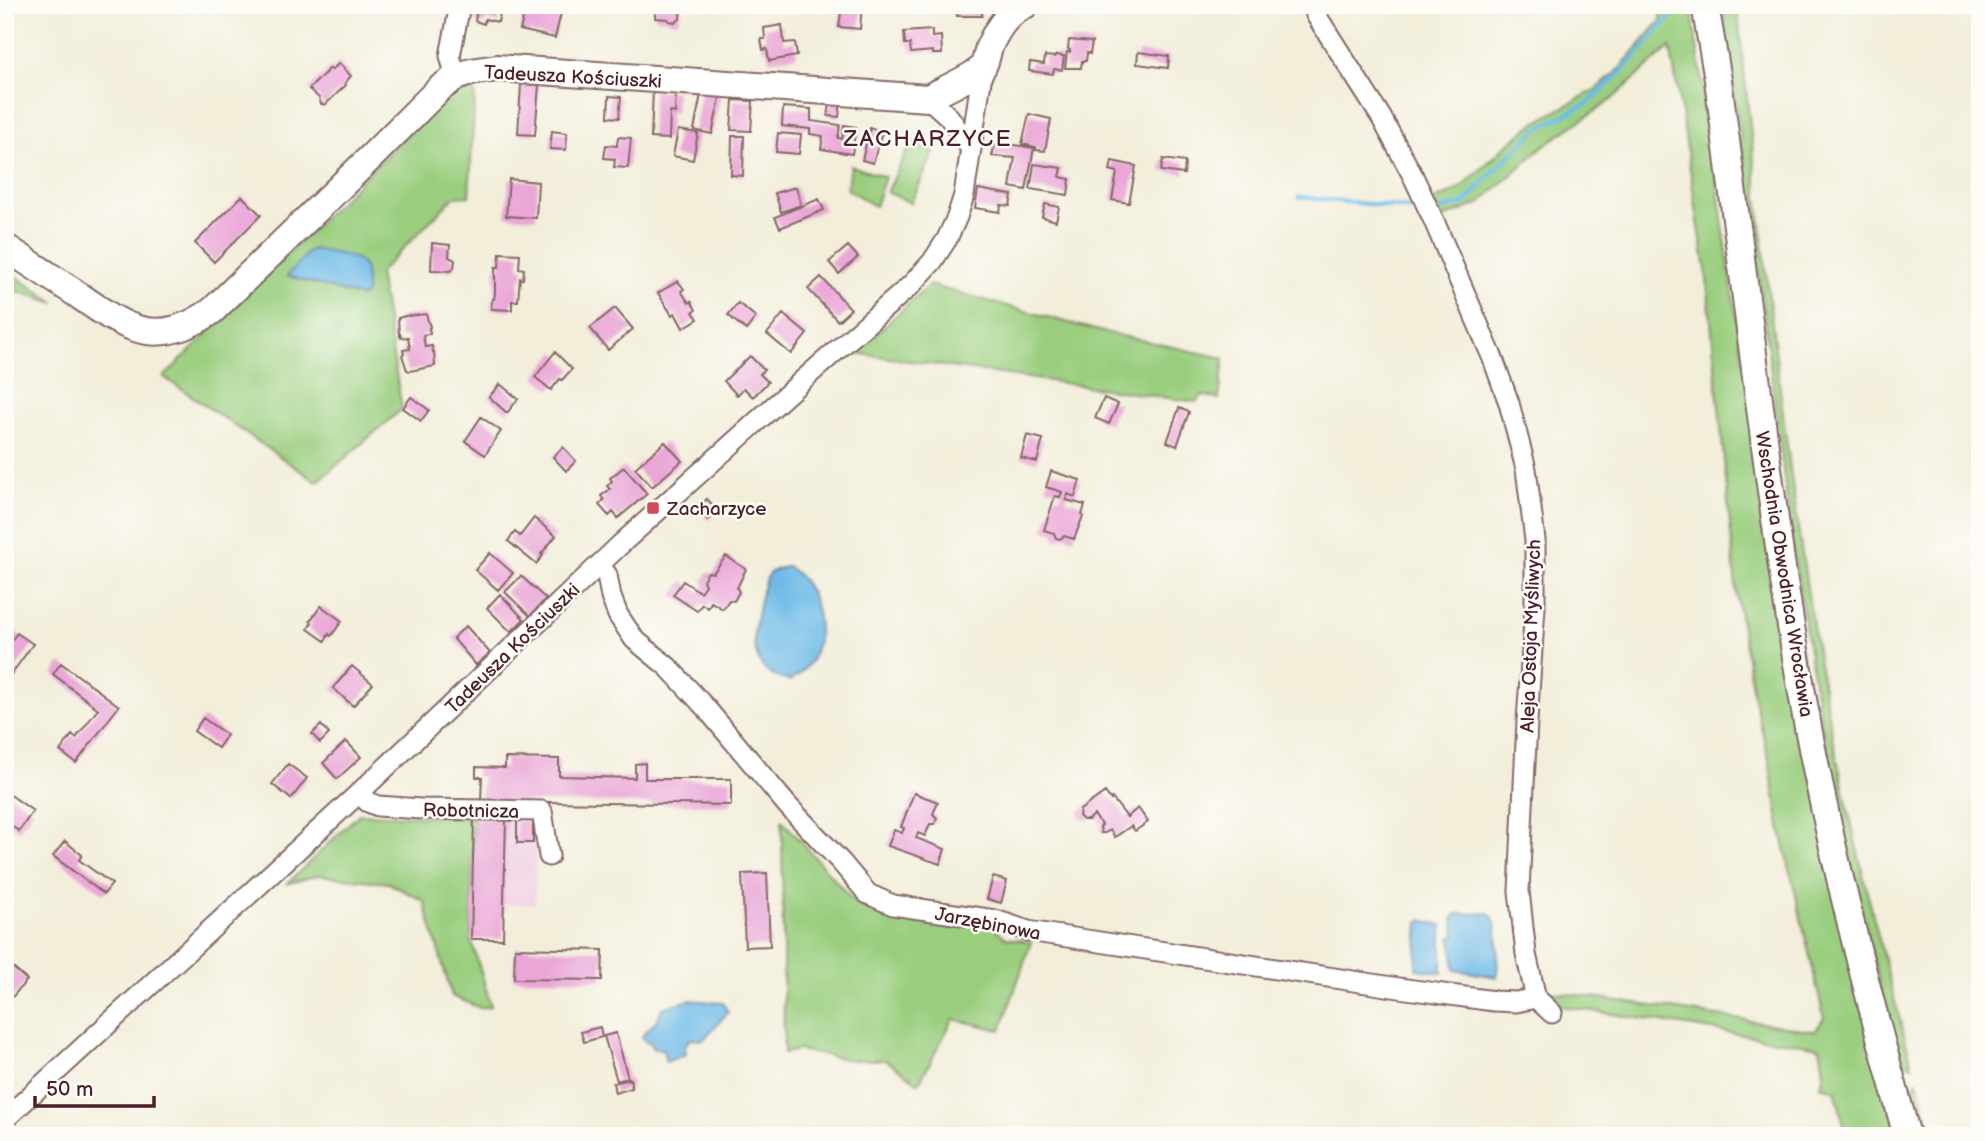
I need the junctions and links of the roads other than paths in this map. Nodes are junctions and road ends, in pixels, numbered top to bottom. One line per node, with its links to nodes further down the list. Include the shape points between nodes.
1 (460, 5): 6 (street, via 450,56)
2 (1025, 5): 5 (street, Tadeusza Kościuszki, via 1002,24)
3 (1313, 5): 13 (street, Aleja Ostoja Myśliwych, via 1413,176 1493,359 1526,469 1535,540 1535,607 1519,891)
4 (1705, 5): 16 (street, Wschodnia Obwodnica Wrocławia, via 1807,720 1851,931)
5 (983, 67): 7 (street); 8 (street, Tadeusza Kościuszki)
6 (456, 77): 7 (street, Tadeusza Kościuszki, via 497,68); 9 (street, Tadeusza Kościuszki, via 212,311 181,328 155,332 127,326)
7 (928, 98): 8 (street, via 949,117)
8 (971, 149): 10 (street, Tadeusza Kościuszki, via 957,217 932,262)
9 (5, 247)
10 (599, 565): 11 (street, Tadeusza Kościuszki); 13 (street, Jarzębinowa, via 607,575 618,615 634,639 668,667 868,894 893,905 995,920 1055,936 1467,997 1516,1002)
11 (359, 793): 12 (street, Robotnicza, via 377,806 542,811); 15 (street, Tadeusza Kościuszki)
12 (549, 856)
13 (1536, 998): 14 (street)
14 (1552, 1013)
15 (5, 1119)
16 (1907, 1136)

